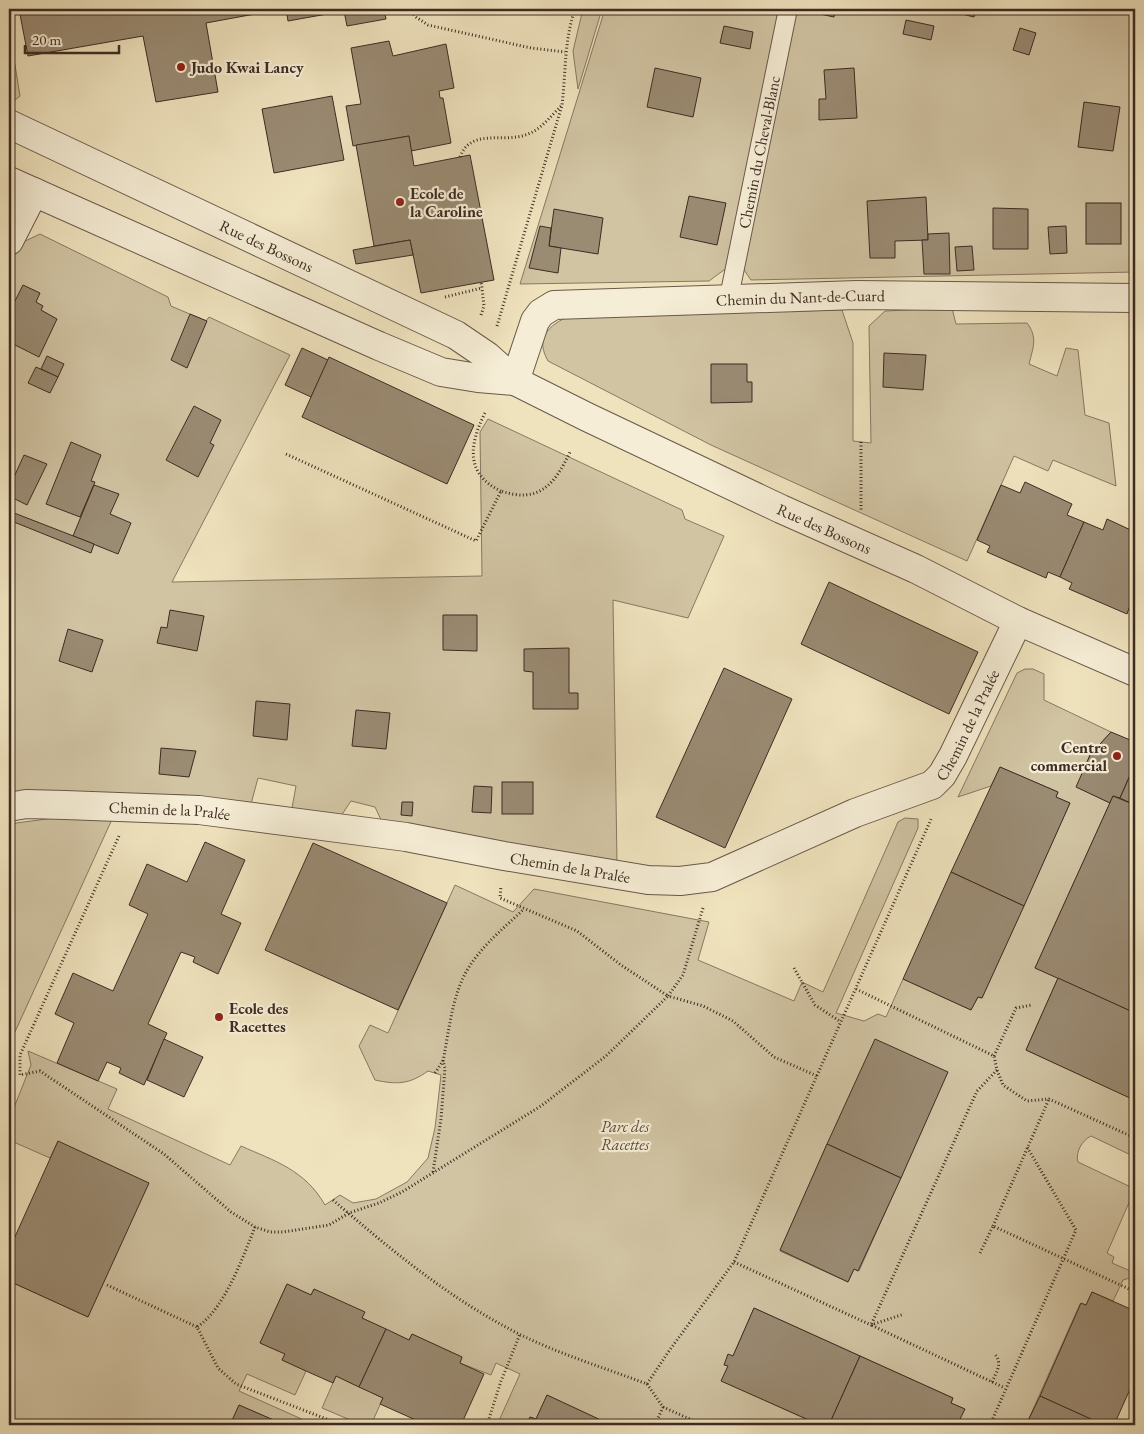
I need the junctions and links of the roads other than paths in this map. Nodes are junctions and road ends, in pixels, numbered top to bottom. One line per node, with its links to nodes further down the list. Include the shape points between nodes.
1 (788, 9): 6 (lane, Chemin du Cheval-Blanc)
2 (9, 124): 8 (street, Rue des Bossons)
3 (9, 181): 4 (street, Rue des Bossons)
4 (34, 192): 5 (street); 9 (street, Rue des Bossons)
5 (9, 241)
6 (729, 297): 7 (street, Chemin du Nant-de-Cuard, via 932,294); 10 (street, Chemin du Nant-de-Cuard, via 554,305 535,321)
7 (1135, 298)
8 (421, 318): 9 (street); 10 (street, Rue des Bossons, via 456,335)
9 (404, 356): 10 (street, Rue des Bossons, via 441,372)
10 (515, 381): 11 (street, Rue des Bossons, via 694,468 916,569)
11 (1018, 621): 12 (street, Rue des Bossons); 13 (street, Chemin de la Pralée, via 953,756 932,784 855,813 712,877 648,880 406,837 199,810 26,804)
12 (1135, 672)
13 (9, 807)

